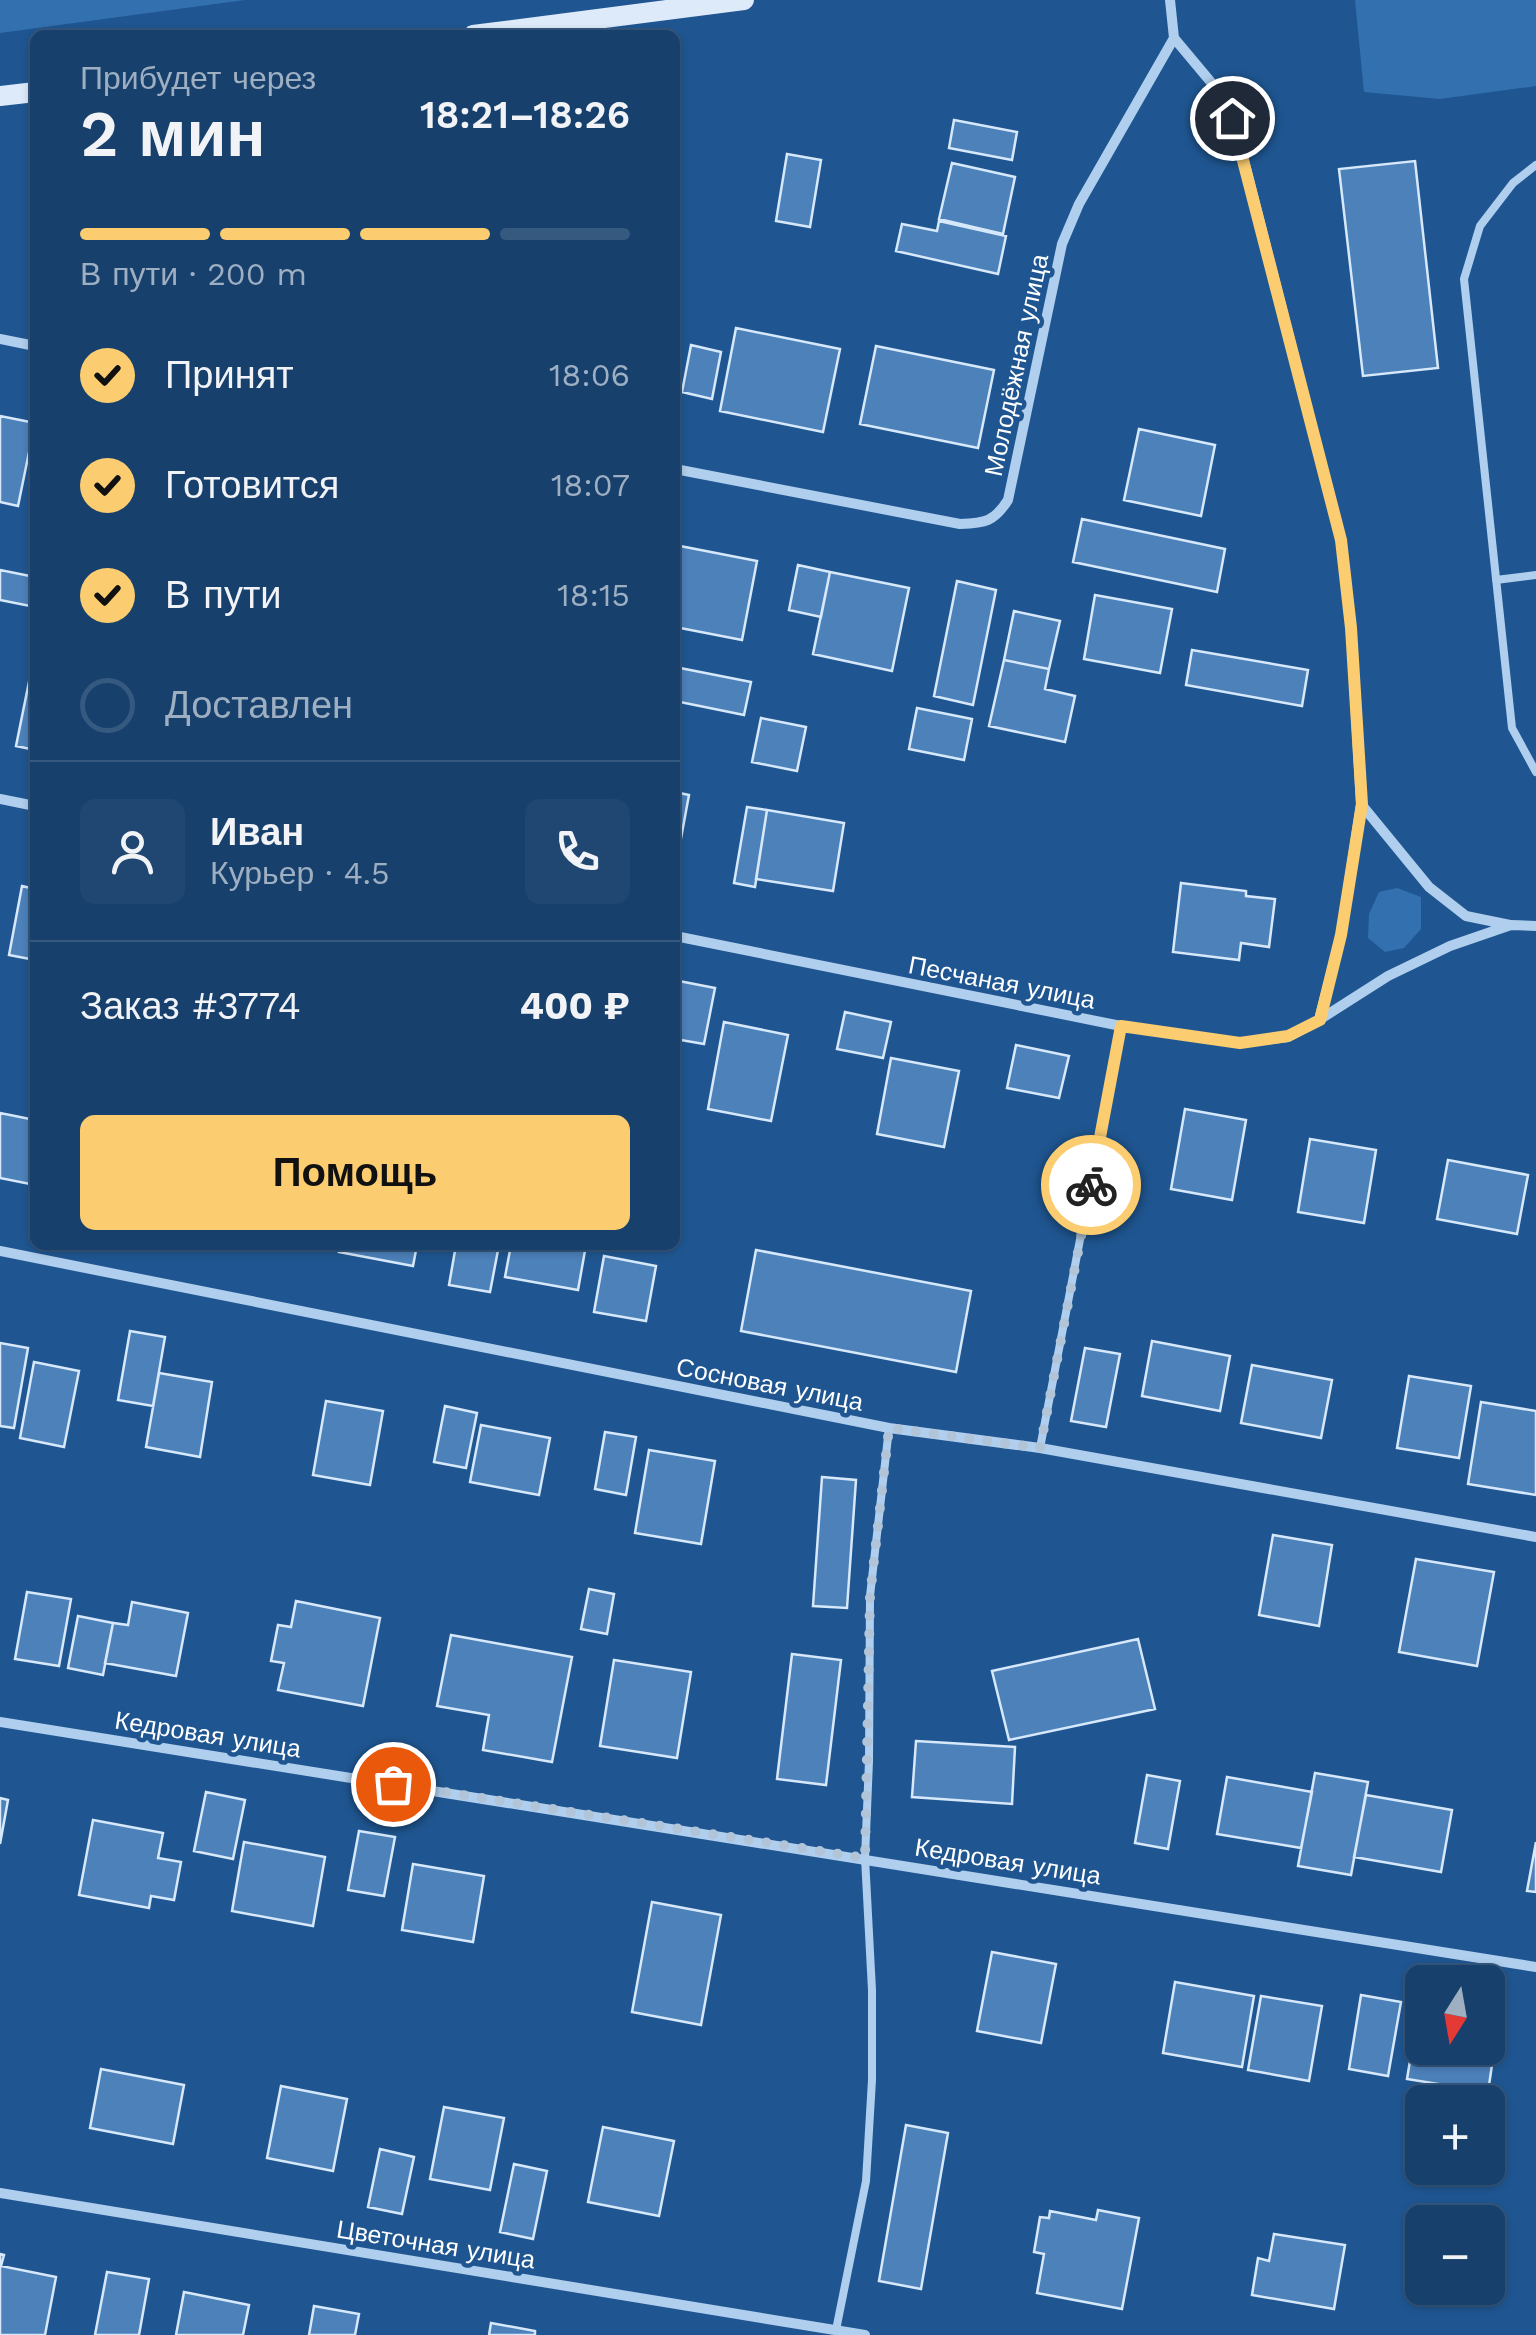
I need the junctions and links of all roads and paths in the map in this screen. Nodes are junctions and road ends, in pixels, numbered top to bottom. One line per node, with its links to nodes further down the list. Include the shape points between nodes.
1 (744, 0): 3 (main road)
2 (1170, 0): 4 (street)
3 (512, 30)
4 (1174, 38): 10 (street, Молодёжная улица, via 1062,244 1008,500 999,514 960,524); 15 (street, via 1216,86 1232,118 1341,540)
5 (30, 93): 6 (main road)
6 (0, 96)
7 (1536, 165): 12 (lane, via 1512,183 1480,226 1464,279)
8 (0, 339): 9 (street)
9 (30, 345)
10 (680, 470)
11 (1536, 575): 12 (lane)
12 (1496, 580): 13 (lane, via 1512,728)
13 (1536, 772)
14 (0, 799): 16 (street)
15 (1362, 804): 17 (street, via 1428,886 1466,916); 20 (street)
16 (30, 805)
17 (1512, 925): 18 (street, Песчаная улица); 20 (street, Песчаная улица, via 1388,976)
18 (1536, 926)
19 (680, 937): 21 (street, Песчаная улица)
20 (1320, 1020): 21 (street, Песчаная улица, via 1288,1036 1240,1043)
21 (1121, 1026): 24 (lane)
22 (0, 1250): 23 (street, Сосновая улица)
23 (889, 1428): 24 (street, Сосновая улица); 27 (lane, via 870,1596)
24 (1040, 1448): 25 (street, Сосновая улица)
25 (1536, 1537)
26 (0, 1722): 27 (street, Кедровая улица)
27 (865, 1858): 28 (street, Кедровая улица); 30 (lane, via 872,1990 866,2182)
28 (1536, 1966)
29 (0, 2193): 30 (street, Цветочная улица)
30 (836, 2330): 31 (street, Цветочная улица)
31 (865, 2335)

